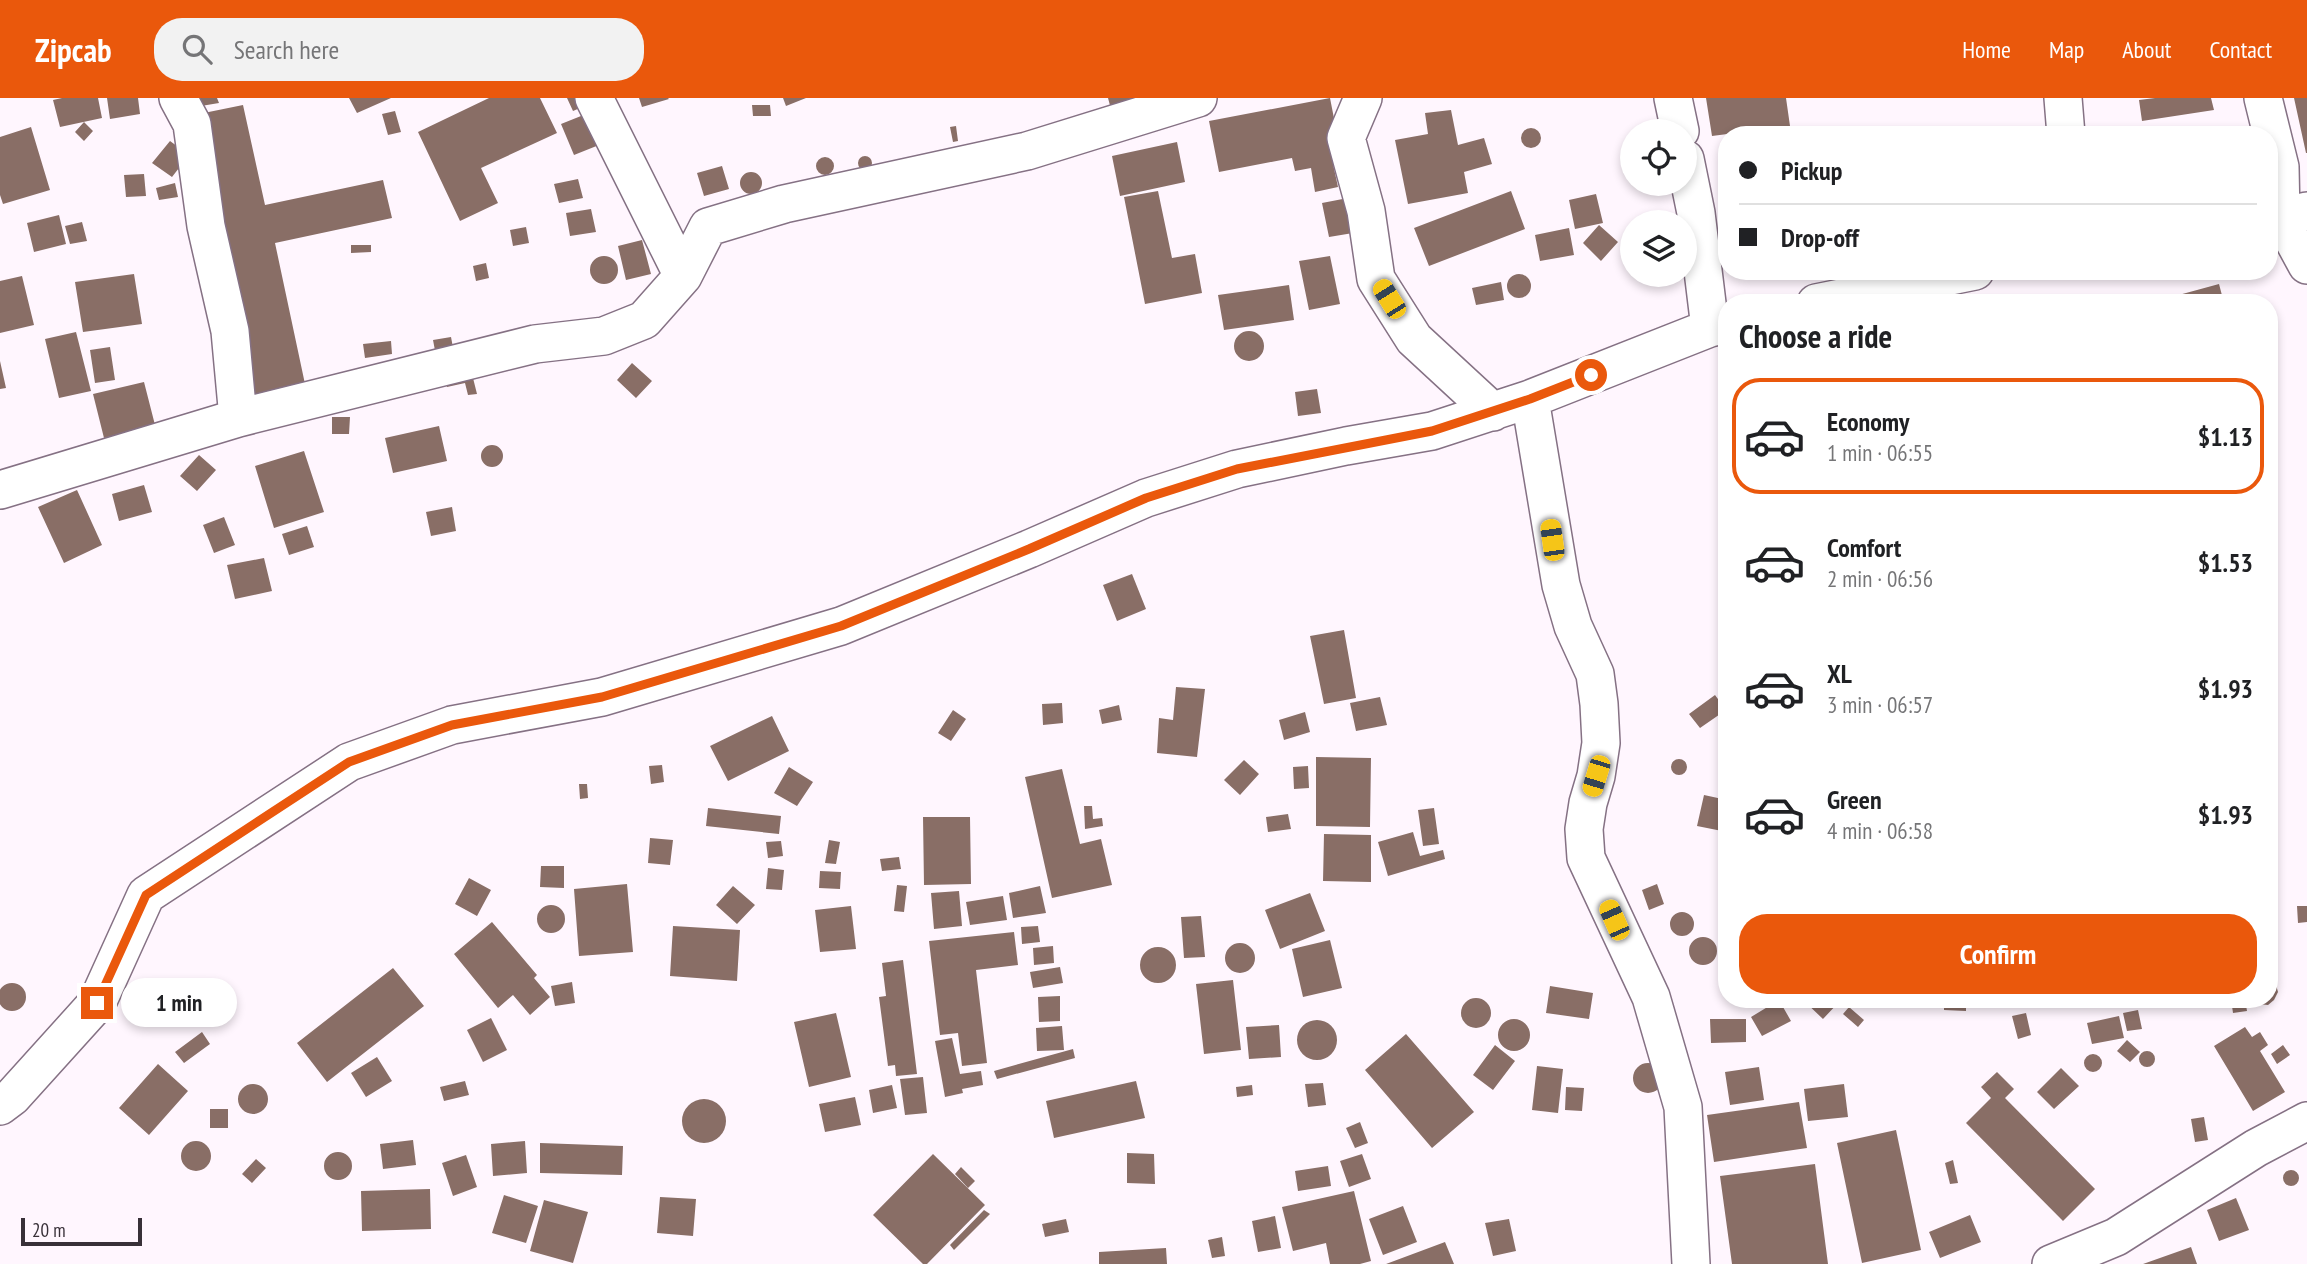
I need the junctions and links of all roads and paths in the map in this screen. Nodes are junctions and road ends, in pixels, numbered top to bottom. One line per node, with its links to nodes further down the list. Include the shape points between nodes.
1 (178, 98): 22 (street, via 192,124 206,226 230,331)
2 (594, 98): 15 (street)
3 (1198, 98): 15 (street, via 1027,152 785,204 708,227)
4 (1363, 98): 21 (street, via 1346,138 1366,211 1376,279 1414,338)
5 (1673, 98): 8 (street)
6 (2063, 98): 9 (street)
7 (2263, 98): 10 (street)
8 (1677, 119)
9 (2065, 126)
10 (2270, 126)
11 (2278, 159): 13 (street)
12 (1693, 196): 18 (street)
13 (2286, 216): 14 (street)
14 (2307, 265)
15 (682, 276): 22 (street, via 644,320 604,336 535,344)
16 (1930, 280): 17 (street)
17 (1861, 294)
18 (1718, 321)
19 (1718, 326): 20 (street)
20 (1530, 399): 21 (street); 26 (street, via 1561,585 1595,674 1599,704 1601,743 1584,829 1586,858 1651,997 1683,1107)
21 (1493, 412): 24 (street, via 1432,431 1237,469 1146,498 841,626 602,697 452,725 349,762 146,895 97,1003)
22 (238, 418): 23 (street)
23 (0, 490)
24 (0, 1106)
25 (2307, 1121): 27 (street, via 2116,1237)
26 (1691, 1264)
27 (2050, 1264)

